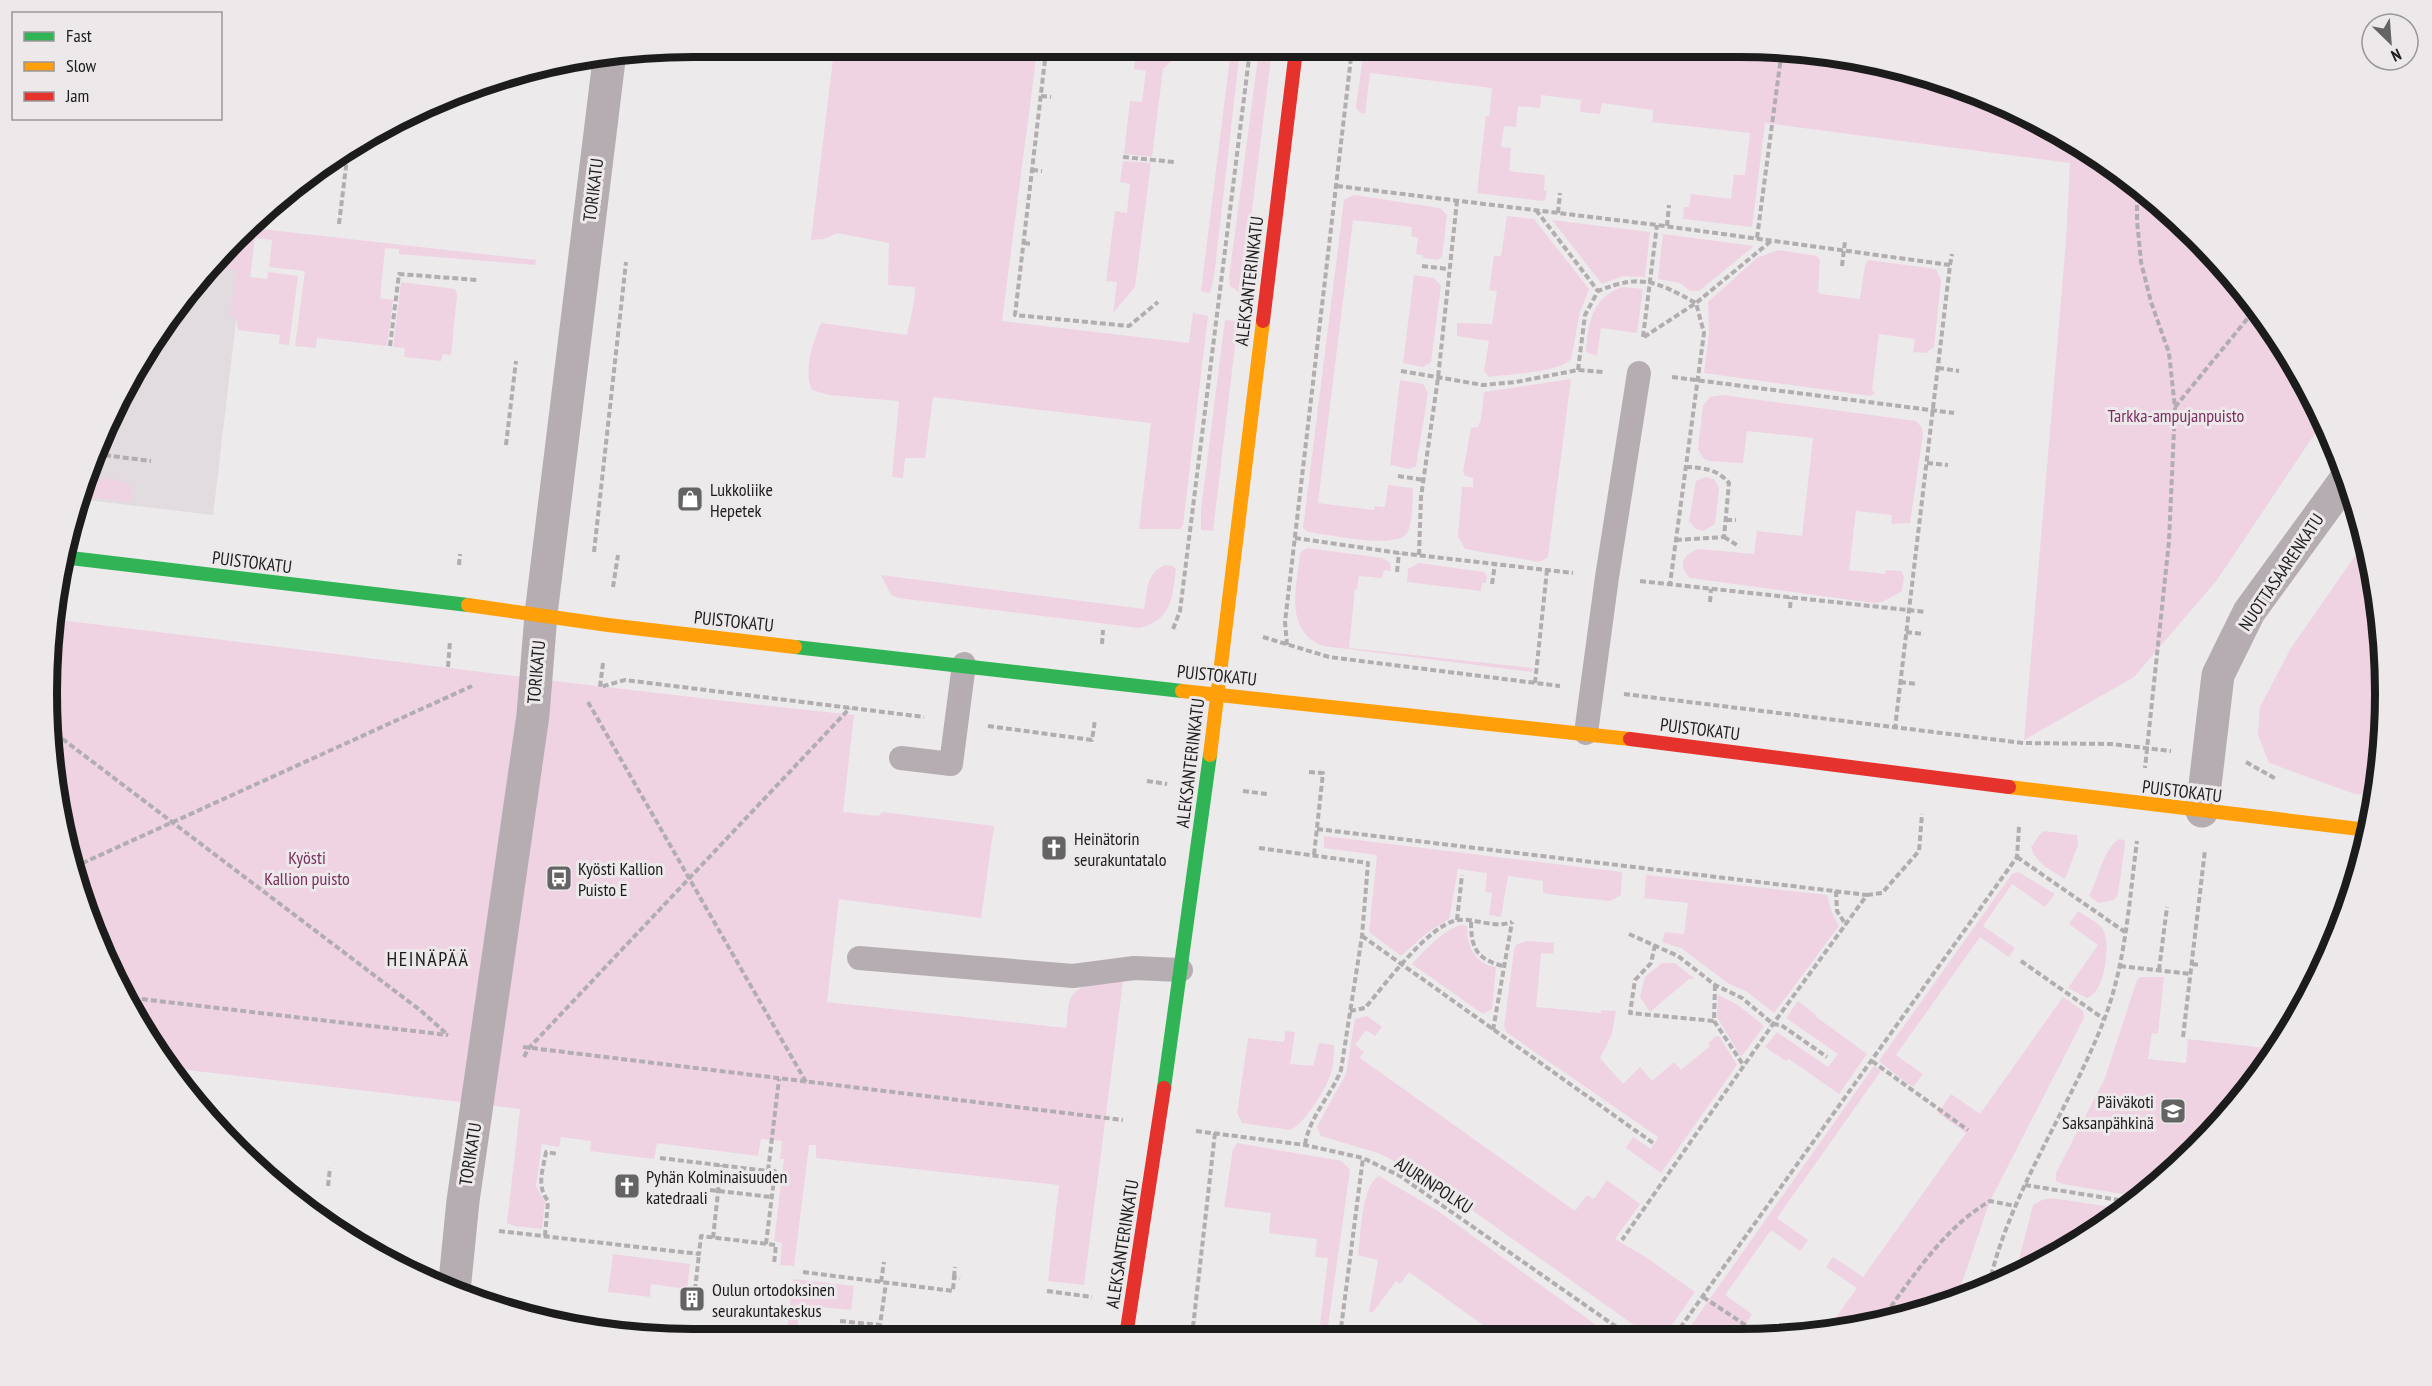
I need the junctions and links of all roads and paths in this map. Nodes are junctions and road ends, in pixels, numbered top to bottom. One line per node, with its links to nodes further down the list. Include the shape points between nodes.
1 (1045, 57): 7 (path)
2 (1249, 57): 83 (path, via 1180,611)
3 (1295, 57): 85 (street, ALEKSANTERINKATU)
4 (1351, 57): 14 (path)
5 (1781, 58): 24 (path)
6 (609, 62): 82 (street, TORIKATU)
7 (1041, 96): 8 (path); 12 (path)
8 (1051, 97)
9 (1123, 157): 11 (path)
10 (347, 160): 21 (path)
11 (1174, 162)
12 (1032, 170): 13 (path); 27 (path)
13 (1042, 171)
14 (1337, 186): 17 (path); 87 (path, via 1285,622)
15 (1560, 193): 20 (path)
16 (2137, 197): 52 (path, via 2141,262 2169,353)
17 (1457, 201): 19 (path); 35 (path)
18 (1669, 205): 23 (path)
19 (1536, 210): 20 (path); 38 (path)
20 (1558, 213): 22 (path)
21 (339, 224)
22 (1657, 225): 23 (path); 37 (path)
23 (1667, 226): 24 (path)
24 (1757, 238): 25 (path)
25 (1771, 240): 29 (path); 40 (path)
26 (1845, 241): 29 (path)
27 (1024, 243): 28 (path); 39 (path, via 1015,315 1129,326)
28 (1033, 244)
29 (1844, 250): 32 (path); 34 (path)
30 (1952, 254): 32 (path)
31 (626, 256): 69 (path)
32 (1950, 265): 45 (path)
33 (1422, 266): 35 (path)
34 (1842, 266)
35 (1449, 269): 50 (path)
36 (477, 280): 43 (path, via 399,274)
37 (1650, 282): 38 (path, via 1622,281); 40 (path); 42 (path)
38 (1598, 291): 46 (path, via 1585,315)
39 (1158, 302)
40 (1696, 303): 42 (path); 51 (path, via 1704,333)
41 (2250, 315): 52 (path)
42 (1644, 337): 49 (path)
43 (390, 346)
44 (516, 361): 55 (path)
45 (1938, 368): 48 (path); 53 (path)
46 (1578, 370): 49 (path); 50 (path, via 1483,385)
47 (1401, 371): 50 (path)
48 (1959, 371)
49 (1639, 373): 51 (path); 94 (lane)
50 (1438, 378): 62 (path)
51 (1698, 380): 53 (path); 60 (path)
52 (2175, 408): 103 (path, via 2169,541)
53 (1933, 410): 54 (path); 58 (path)
54 (1954, 413)
55 (506, 445)
56 (103, 455): 57 (path)
57 (151, 461)
58 (1927, 463): 59 (path); 84 (path)
59 (1948, 465)
60 (1686, 466): 64 (path, via 1722,474 1729,483); 67 (path)
61 (1398, 476): 62 (path)
62 (1424, 480): 71 (path)
63 (2340, 487): 104 (street, NUOTTASAARENKATU, via 2249,612 2218,675)
64 (1726, 520): 65 (path); 66 (path)
65 (1736, 520)
66 (1724, 537): 67 (path); 68 (path)
67 (1676, 540): 77 (path)
68 (1737, 545)
69 (594, 552)
70 (1399, 553): 75 (path)
71 (1419, 555)
72 (72, 558): 82 (street, PUISTOKATU)
73 (1495, 564): 76 (path)
74 (1547, 570): 90 (path)
75 (1397, 572)
76 (1492, 584)
77 (1670, 584)
78 (1711, 589): 80 (path)
79 (1791, 597): 81 (path)
80 (1710, 602)
81 (1790, 608)
82 (541, 614): 88 (street, PUISTOKATU, via 608,625); 149 (street, TORIKATU, via 533,715)
83 (1173, 629)
84 (1906, 632): 86 (path); 89 (path)
85 (1224, 633): 87 (path, via 1266,637); 95 (street, ALEKSANTERINKATU)
86 (1924, 634)
87 (1287, 645): 90 (path, via 1329,657)
88 (964, 664): 95 (street, PUISTOKATU); 98 (lane)
89 (1900, 682): 91 (path); 99 (path)
90 (1534, 683): 94 (path)
91 (1918, 684)
92 (472, 686): 110 (path)
93 (600, 687): 97 (path, via 625,680)
94 (1593, 690): 99 (path); 100 (lane)
95 (1216, 693): 100 (street, PUISTOKATU); 137 (street, ALEKSANTERINKATU)
96 (588, 702): 119 (path)
97 (851, 707): 98 (path); 119 (path)
98 (956, 721): 102 (path); 105 (lane, via 951,764)
99 (1895, 728): 103 (path, via 2023,743)
100 (1586, 733): 108 (street, PUISTOKATU)
101 (58, 736): 110 (path)
102 (1092, 740)
103 (2147, 748): 104 (path); 108 (path)
104 (2207, 755): 111 (street, NUOTTASAARENKATU)
105 (901, 758)
106 (1309, 772): 112 (path, via 1323,773)
107 (1922, 804): 121 (path, via 1919,851 1882,893)
108 (2141, 804): 111 (street, PUISTOKATU); 126 (path)
109 (2020, 816): 116 (path)
110 (172, 823): 117 (path); 147 (path)
111 (2204, 825): 113 (street, PUISTOKATU); 133 (path)
112 (1317, 829): 115 (path); 120 (path)
113 (2360, 830)
114 (1259, 848): 115 (path)
115 (1314, 855): 128 (path, via 1368,862)
116 (2017, 858): 126 (path); 152 (path)
117 (81, 864)
118 (1462, 875): 123 (path)
119 (690, 877): 150 (path); 155 (path)
120 (1836, 891): 121 (path); 125 (path, via 1837,911)
121 (1867, 895): 125 (path)
122 (2167, 907): 138 (path)
123 (1458, 920): 124 (path); 132 (path, via 1430,936)
124 (1470, 922): 135 (path, via 1470,937 1480,955 1487,962); 135 (path, via 1502,926 1512,922)
125 (1846, 925): 145 (path)
126 (2125, 932): 136 (path)
127 (1629, 934): 129 (path)
128 (1362, 936): 132 (path); 142 (path)
129 (1655, 945): 140 (path, via 1678,956); 144 (path, via 1651,963 1635,980 1630,1013)
130 (859, 958): 137 (lane, via 1073,976 1134,968)
131 (2021, 961): 143 (path)
132 (1402, 964): 142 (path, via 1365,1008); 146 (path)
133 (2192, 964): 134 (path); 139 (path)
134 (2200, 965)
135 (1503, 966): 146 (path)
136 (2120, 966): 138 (path); 143 (path)
137 (1180, 970): 156 (street, ALEKSANTERINKATU)
138 (2159, 970): 139 (path)
139 (2191, 974): 148 (path)
140 (1714, 985): 144 (path); 145 (path, via 1742,998)
141 (136, 998): 147 (path, AJURINPOLKU)
142 (1350, 1011): 160 (path, via 1341,1070 1308,1129)
143 (2104, 1019): 167 (path, via 2069,1100)
144 (1714, 1021): 153 (path)
145 (1773, 1024): 151 (path); 153 (path)
146 (1493, 1030): 159 (path)
147 (448, 1035): 149 (path, AJURINPOLKU)
148 (2183, 1037)
149 (487, 1041): 150 (path, AJURINPOLKU, via 514,1043); 188 (street, TORIKATU)
150 (528, 1049): 154 (path, AJURINPOLKU)
151 (1827, 1057)
152 (1872, 1061): 157 (path); 192 (path)
153 (1744, 1066): 177 (path)
154 (779, 1079): 155 (path, AJURINPOLKU); 166 (path)
155 (806, 1082): 156 (path, AJURINPOLKU)
156 (1159, 1125): 158 (path, AJURINPOLKU); 195 (street, ALEKSANTERINKATU)
157 (1968, 1130)
158 (1215, 1133): 160 (path, AJURINPOLKU); 196 (path)
159 (1653, 1143)
160 (1305, 1145): 163 (path, AJURINPOLKU)
161 (558, 1154): 175 (path, via 546,1152 540,1183 542,1194 549,1201)
162 (660, 1158): 164 (path)
163 (1363, 1158): 197 (path); 198 (path, AJURINPOLKU, via 1400,1176)
164 (721, 1165): 166 (path); 170 (path)
165 (330, 1168): 168 (path)
166 (768, 1171): 171 (path, via 775,1172)
167 (2025, 1185): 172 (path); 173 (path)
168 (327, 1186)
169 (710, 1190): 170 (path)
170 (718, 1191): 171 (path); 176 (path)
171 (771, 1197): 178 (path)
172 (2122, 1200)
173 (2014, 1206): 185 (path); 193 (path, via 1990,1201 1971,1212 1935,1249)
174 (495, 1231): 175 (path)
175 (545, 1236): 179 (path)
176 (713, 1238): 178 (path); 179 (path, via 701,1236)
177 (1622, 1240)
178 (766, 1244): 181 (path, via 776,1245)
179 (699, 1254): 189 (path)
180 (884, 1262): 187 (path)
181 (774, 1264)
182 (956, 1267): 184 (path)
183 (803, 1272): 187 (path)
184 (954, 1277): 186 (path); 187 (path, via 952,1291)
185 (1991, 1277)
186 (960, 1278)
187 (884, 1282): 194 (path, via 880,1326)
188 (455, 1283)
189 (695, 1290)
190 (1047, 1291): 191 (path)
191 (1093, 1297)
192 (1703, 1297): 199 (path); 200 (path)
193 (1888, 1311)
194 (840, 1321)
195 (1127, 1329)
196 (1193, 1329)
197 (1342, 1329)
198 (1619, 1329)
199 (1679, 1329)
200 (1753, 1329)

